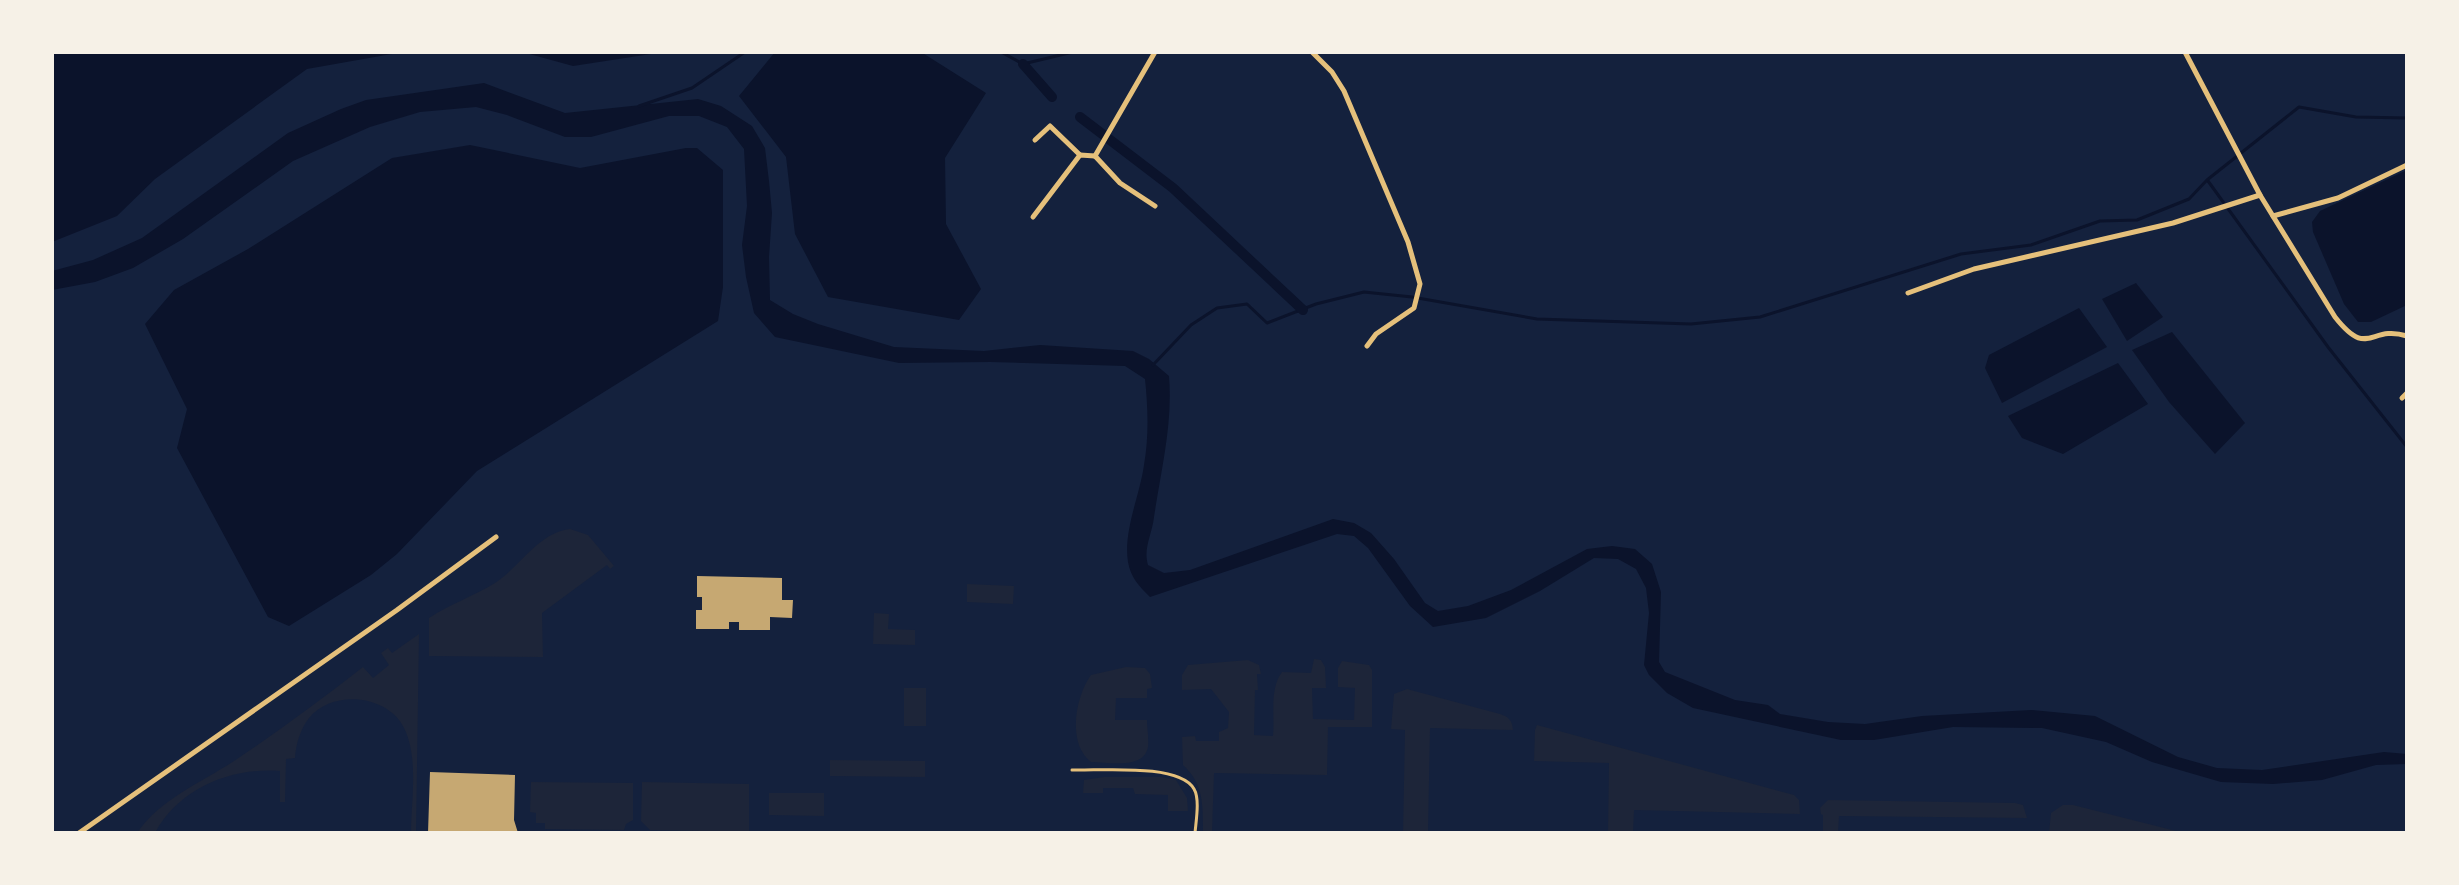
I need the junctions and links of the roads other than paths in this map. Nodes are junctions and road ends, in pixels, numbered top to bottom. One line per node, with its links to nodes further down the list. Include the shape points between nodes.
1 (1155, 52): 6 (street)
2 (1312, 52): 16 (street, via 1344,91 1408,242 1420,284 1414,308)
3 (2185, 52): 8 (street)
4 (1035, 140): 5 (street, via 1050,126)
5 (1080, 155): 6 (street); 11 (street)
6 (1095, 156): 9 (street, via 1120,183)
7 (2407, 165): 10 (street, via 2338,198)
8 (2260, 195): 10 (street); 12 (street, via 2173,223 1974,269)
9 (1155, 206)
10 (2273, 216): 14 (street, via 2349,335 2365,339)
11 (1033, 217)
12 (1908, 293)
13 (2407, 327): 14 (street)
14 (2395, 333): 15 (street)
15 (2407, 336)
16 (1367, 346)
17 (496, 537): 19 (street)
18 (1072, 770): 20 (lane, via 1164,772 1187,779 1196,792)
19 (79, 833)
20 (1195, 833)

